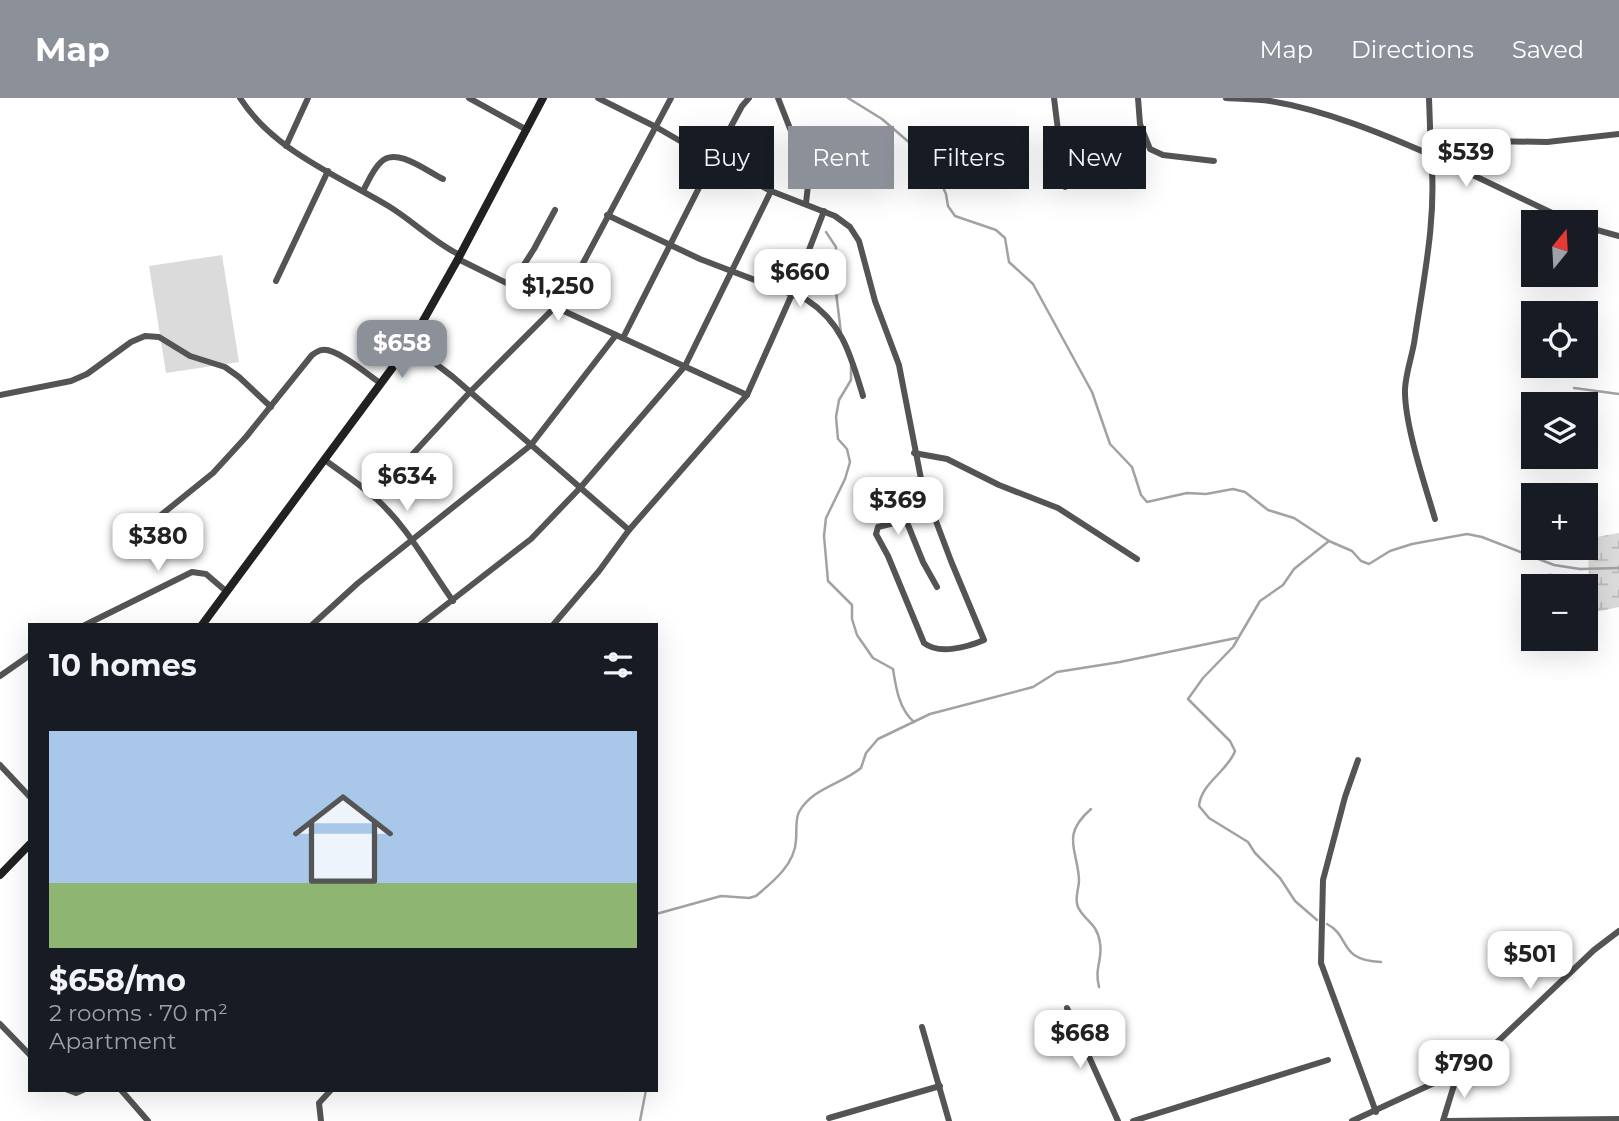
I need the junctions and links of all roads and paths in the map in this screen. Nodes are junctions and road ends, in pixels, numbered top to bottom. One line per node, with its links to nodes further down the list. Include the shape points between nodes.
1 (240, 98): 19 (street, via 257,122)
2 (308, 98): 19 (street)
3 (468, 98): 16 (street)
4 (543, 98): 16 (street)
5 (598, 98): 15 (street)
6 (671, 98): 15 (street)
7 (749, 98): 13 (street)
8 (778, 98): 29 (street, via 809,177)
9 (1054, 98): 14 (street)
10 (1138, 98): 22 (street, via 1140,124 1150,149)
11 (1226, 98): 21 (street, via 1292,106)
12 (1429, 98): 20 (street)
13 (731, 126)
14 (1057, 126)
15 (656, 127): 18 (street); 33 (street)
16 (527, 130): 37 (street)
17 (1619, 134): 20 (street)
18 (679, 140)
19 (286, 146): 23 (street)
20 (1431, 146): 21 (street)
21 (1431, 155): 31 (street); 59 (street, via 1431,222 1405,389)
22 (1214, 161)
23 (328, 171): 27 (street); 39 (street)
24 (443, 179): 27 (street, via 390,156)
25 (698, 189): 36 (street)
26 (767, 189): 28 (street)
27 (363, 191): 37 (street)
28 (771, 191): 29 (street); 38 (street)
29 (806, 204): 32 (street)
30 (555, 210): 40 (street)
31 (1546, 210)
32 (824, 211): 41 (street); 53 (street, via 844,221 859,241 899,365)
33 (607, 215): 36 (street); 42 (street)
34 (1598, 230): 35 (street)
35 (1619, 236)
36 (670, 246): 38 (street); 43 (street)
37 (459, 257): 40 (street); 44 (street)
38 (732, 273): 41 (street); 45 (street)
39 (276, 281)
40 (511, 285): 42 (street)
41 (792, 294): 49 (street); 50 (street, via 831,318)
42 (555, 307): 43 (street); 47 (street)
43 (620, 336): 45 (street); 52 (street)
44 (410, 344): 46 (street); 47 (street)
45 (685, 366): 49 (street); 55 (street)
46 (382, 384): 51 (street, via 338,354 320,350); 54 (street)
47 (470, 393): 52 (street); 56 (street)
48 (0, 395): 51 (street, via 79,378 145,336 159,337 190,356 225,367)
49 (747, 395): 61 (street)
50 (863, 396)
51 (271, 407): 58 (street, via 213,473)
52 (531, 445): 55 (street); 62 (street)
53 (914, 453): 57 (street); 63 (street, via 947,459 1058,508)
54 (325, 460): 56 (street); 65 (street)
55 (580, 488): 61 (street); 66 (street, via 515,554)
56 (374, 496): 62 (street)
57 (931, 510): 60 (street); 60 (street, via 984,640 960,648 932,648 922,639 875,531)
58 (161, 515)
59 (1435, 519)
60 (906, 520): 64 (street)
61 (629, 530): 71 (street)
62 (411, 540): 66 (street); 69 (street)
63 (1137, 559)
64 (937, 587)
65 (227, 592): 67 (street, via 205,574 192,572); 68 (street)
66 (453, 601): 70 (street)
67 (89, 623)
68 (204, 623)
69 (314, 623)
70 (423, 623)
71 (554, 623)
72 (28, 656): 74 (street)
73 (0, 664): 74 (street)
74 (3, 673)
75 (1358, 760): 90 (street, via 1323,880 1321,963)
76 (0, 765): 77 (street)
77 (28, 795)
78 (28, 846): 79 (street)
79 (0, 875)
80 (1619, 931): 86 (street, via 1491,1048)
81 (1067, 1008): 96 (street)
82 (0, 1024): 84 (street)
83 (922, 1027): 87 (street)
84 (28, 1053)
85 (1328, 1060): 97 (street)
86 (1458, 1072): 90 (street); 99 (street)
87 (940, 1086): 91 (street); 95 (street)
88 (123, 1092): 93 (street)
89 (329, 1092): 94 (street, via 319,1103)
90 (1376, 1112): 98 (street)
91 (829, 1118)
92 (1619, 1119): 99 (street)
93 (148, 1121)
94 (321, 1121)
95 (949, 1121)
96 (1118, 1121)
97 (1133, 1121)
98 (1352, 1121)
99 (1445, 1121)

